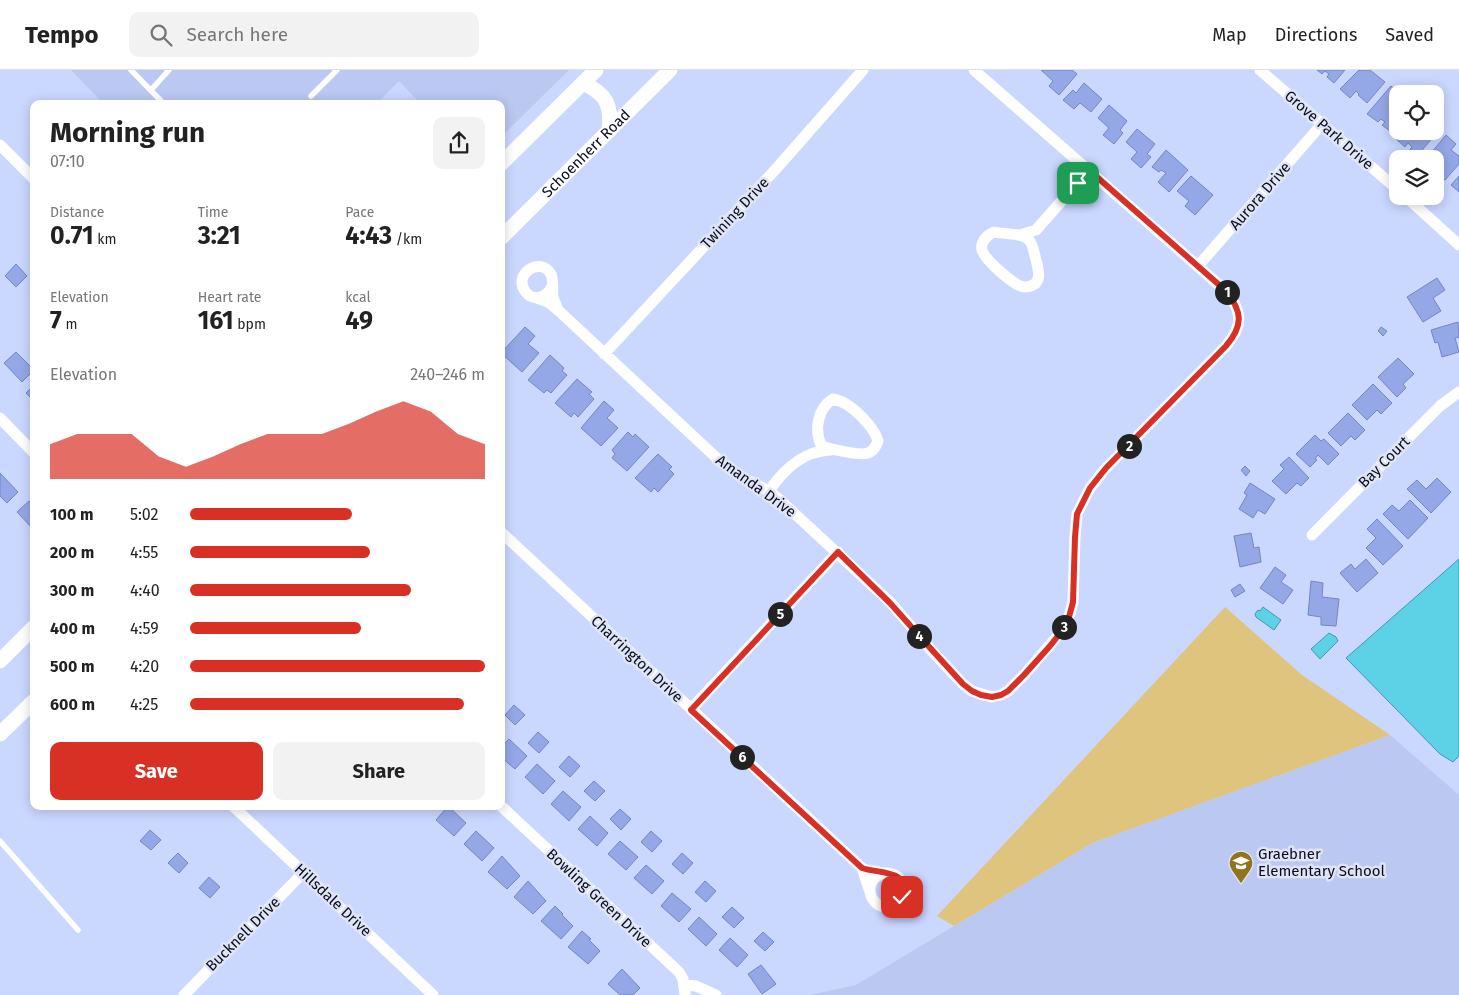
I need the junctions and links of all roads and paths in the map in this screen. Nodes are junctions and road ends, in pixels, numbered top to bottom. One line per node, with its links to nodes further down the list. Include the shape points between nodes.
1 (131, 70): 10 (lane)
2 (169, 70): 10 (lane)
3 (337, 70): 11 (lane)
4 (596, 70): 9 (main road)
5 (670, 70): 14 (main road, Schoenherr Road)
6 (863, 70): 30 (street, Twining Drive)
7 (974, 70): 17 (street)
8 (1260, 70): 13 (street, Grove Park Drive)
9 (583, 83): 14 (main road, via 604,98 610,116); 16 (main road)
10 (151, 90): 12 (lane)
11 (310, 96)
12 (160, 100)
13 (1322, 124): 19 (street, Grove Park Drive); 26 (street, Aurora Drive)
14 (609, 131): 22 (main road, Schoenherr Road)
15 (0, 145): 18 (street)
16 (505, 160)
17 (1089, 170): 21 (street); 26 (street)
18 (30, 175)
19 (1389, 182)
20 (1415, 205): 24 (street)
21 (1036, 230): 23 (street); 25 (street)
22 (505, 234)
23 (1020, 235): 25 (street, via 1028,239); 25 (street, via 994,232 984,240 982,251 988,260 1023,287 1039,278)
24 (1459, 245)
25 (1033, 250)
26 (1198, 266): 40 (street, Amanda Drive, via 1234,301 1238,312 1237,330 1226,346 1090,488 1077,514 1073,602 1069,617 1061,632 1008,691 992,697 972,691 963,684 890,603)
27 (552, 286): 28 (street, via 547,294); 28 (street, via 549,271 540,267 530,268 523,276 522,286); 29 (street, via 553,299)
28 (537, 298): 29 (street)
29 (559, 310): 30 (street, Amanda Drive)
30 (604, 354): 37 (street, Amanda Drive, via 722,463)
31 (1459, 392): 38 (street, Bay Court, via 1440,406)
32 (0, 418): 34 (street)
33 (818, 431): 35 (street, via 822,445); 35 (street, via 823,406 833,399 840,400 866,420 876,433 876,447 868,454); 36 (street)
34 (30, 449)
35 (833, 450): 36 (street)
36 (812, 453): 37 (street, via 779,476)
37 (769, 491): 40 (street, Amanda Drive)
38 (1312, 535)
39 (505, 536): 44 (street, Charrington Drive)
40 (838, 552): 44 (street)
41 (30, 631): 42 (main road)
42 (0, 661)
43 (30, 705): 46 (main road)
44 (691, 710): 51 (street, Charrington Drive)
45 (0, 713): 46 (main road)
46 (15, 720): 47 (main road)
47 (0, 734)
48 (237, 810): 52 (street, Hillsdale Drive)
49 (505, 810): 56 (street, Bowling Green Drive, via 678,972)
50 (0, 841): 55 (lane)
51 (862, 868): 53 (street, Charrington Drive); 54 (street, Charrington Drive)
52 (303, 873): 57 (street, Bucknell Drive); 58 (street, Hillsdale Drive)
53 (883, 873): 54 (street, via 874,878); 54 (street, Charrington Drive, via 894,874 902,881 904,892 900,901 889,907 878,905 873,901)
54 (870, 890)
55 (78, 930)
56 (685, 990): 59 (street, via 696,986)
57 (184, 995)
58 (433, 995)
59 (716, 995)

